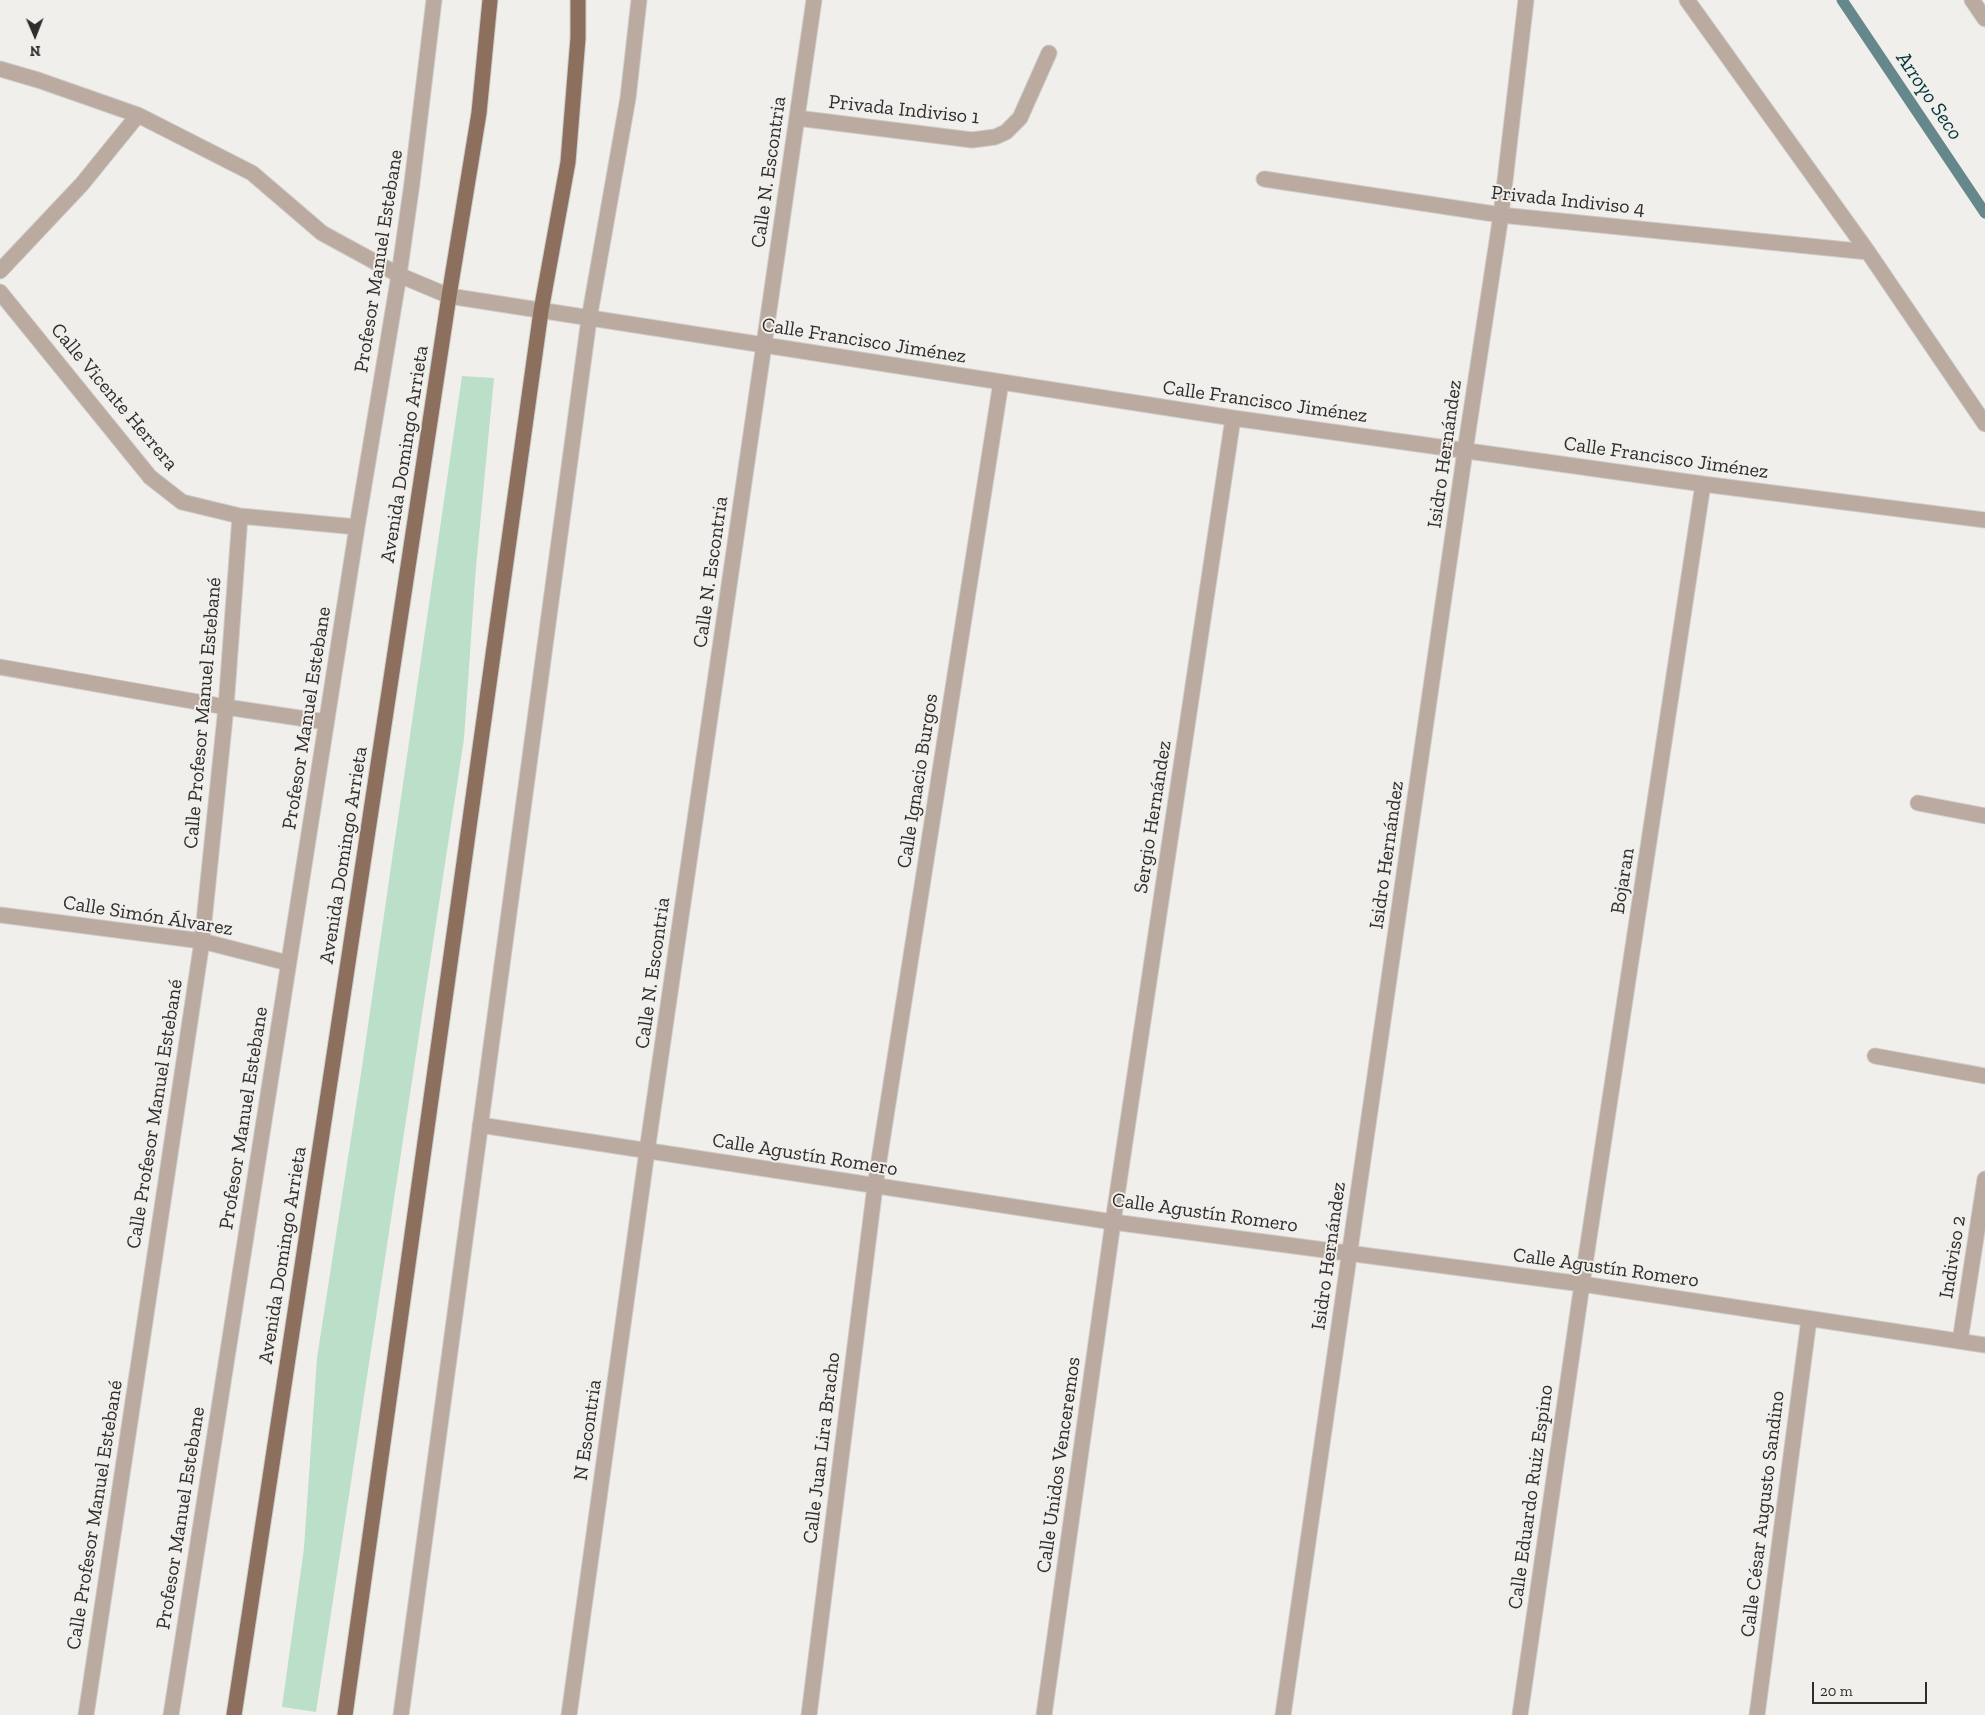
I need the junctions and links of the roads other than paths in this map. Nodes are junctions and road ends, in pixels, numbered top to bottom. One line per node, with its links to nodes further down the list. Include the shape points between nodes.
1 (434, 0): 18 (street, Profesor Manuel Estebane)
2 (490, 0): 20 (main road, Avenida Domingo Arrieta, via 479,113)
3 (578, 0): 21 (main road, via 568,162)
4 (639, 0): 22 (street, via 628,98)
5 (814, 0): 13 (street, Calle N. Escontria)
6 (1526, 0): 15 (street, Isidro Hernández)
7 (1686, 0): 16 (street)
8 (1972, 0): 9 (street)
9 (1985, 19)
10 (1049, 53): 13 (street, Privada Indiviso 1, via 1020,118 1006,132 994,138 972,140)
11 (0, 69): 12 (street, Calle Francisco Jiménez)
12 (138, 116): 17 (street, via 82,184); 18 (street, Calle Francisco Jiménez, via 252,173 322,233)
13 (797, 118): 23 (street, Calle N. Escontria)
14 (1264, 179): 15 (street, Privada Indiviso 4)
15 (1501, 215): 16 (street, Privada Indiviso 4); 27 (street, Isidro Hernández)
16 (1868, 252): 26 (street)
17 (0, 271)
18 (399, 275): 20 (street, Calle Francisco Jiménez); 31 (street, Profesor Manuel Estebane)
19 (0, 292): 29 (street, Calle Vicente Herrera, via 150,477 182,502)
20 (449, 296): 21 (street, Calle Francisco Jiménez); 54 (main road, Avenida Domingo Arrieta)
21 (540, 311): 22 (street, Calle Francisco Jiménez); 55 (main road)
22 (589, 319): 23 (street, Calle Francisco Jiménez); 42 (street)
23 (764, 346): 24 (street, Calle Francisco Jiménez); 43 (street, Calle N. Escontria)
24 (1001, 382): 25 (street, Calle Francisco Jiménez); 45 (street, Calle Ignacio Burgos)
25 (1233, 418): 27 (street, Calle Francisco Jiménez); 46 (street, Sergio Hernández)
26 (1985, 424)
27 (1465, 451): 28 (street, Calle Francisco Jiménez); 47 (street, Isidro Hernández)
28 (1703, 484): 30 (street, Calle Francisco Jiménez); 48 (street, Bojaran)
29 (240, 516): 31 (street); 33 (street, Calle Profesor Manuel Estebané)
30 (1985, 520)
31 (357, 528): 34 (street, Profesor Manuel Estebane)
32 (0, 666): 33 (street)
33 (226, 707): 34 (street); 38 (street, Calle Profesor Manuel Estebané)
34 (326, 722): 39 (street, Profesor Manuel Estebane)
35 (1918, 803): 36 (street)
36 (1985, 816)
37 (0, 915): 38 (street, Calle Simón Álvarez)
38 (202, 941): 39 (street, Calle Simón Álvarez); 52 (street, Calle Profesor Manuel Estebané)
39 (288, 963): 53 (street, Profesor Manuel Estebane)
40 (1876, 1056): 41 (street)
41 (1985, 1076)
42 (480, 1125): 43 (street, Calle Agustín Romero); 56 (street)
43 (647, 1151): 45 (street, Calle Agustín Romero); 57 (street, N Escontria)
44 (1985, 1179): 50 (street, Indiviso 2)
45 (874, 1186): 46 (street, Calle Agustín Romero); 58 (street, Calle Juan Lira Bracho)
46 (1113, 1222): 47 (street, Calle Agustín Romero); 59 (street, Calle Unidos Venceremos)
47 (1349, 1252): 48 (street, Calle Agustín Romero); 60 (street, Isidro Hernández)
48 (1582, 1284): 49 (street, Calle Agustín Romero); 61 (street, Calle Eduardo Ruiz Espino)
49 (1809, 1319): 50 (street, Calle Agustín Romero); 62 (street, Calle César Augusto Sandino)
50 (1960, 1341): 51 (street, Calle Agustín Romero)
51 (1985, 1345)
52 (86, 1715)
53 (171, 1715)
54 (234, 1715)
55 (345, 1715)
56 (402, 1715)
57 (569, 1715)
58 (810, 1715)
59 (1044, 1715)
60 (1283, 1715)
61 (1520, 1715)
62 (1757, 1715)

